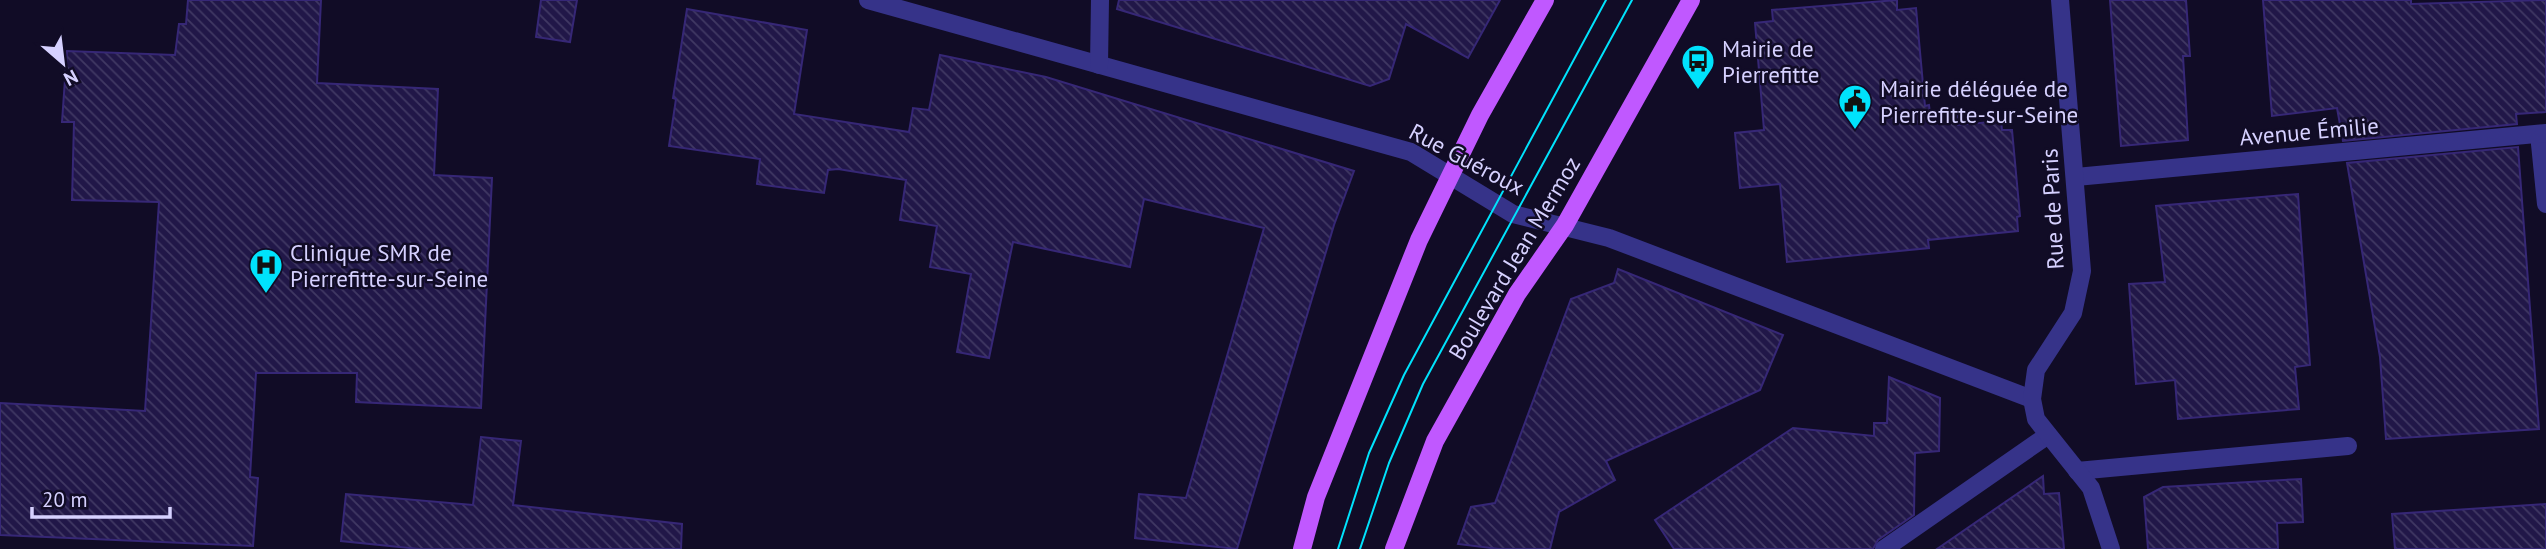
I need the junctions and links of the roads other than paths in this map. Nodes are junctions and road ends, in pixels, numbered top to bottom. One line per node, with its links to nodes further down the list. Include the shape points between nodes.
1 (867, 0): 6 (street, Rue Guéroux)
2 (1100, 0): 6 (street)
3 (1545, 0): 8 (main road)
4 (1691, 0): 11 (main road, Boulevard Jean Mermoz)
5 (2060, 0): 9 (street, Rue de Paris)
6 (1099, 65): 8 (street, Rue Guéroux, via 1411,152)
7 (2542, 134): 9 (street, Avenue Émilie); 10 (street)
8 (1451, 176): 11 (street, Rue Guéroux, via 1513,214); 16 (main road, via 1419,240 1357,392 1316,497)
9 (2076, 177): 12 (street, Rue de Paris, via 2082,271 2073,313 2036,370)
10 (2546, 204)
11 (1566, 225): 12 (street, Rue Guéroux); 17 (main road, Boulevard Jean Mermoz, via 1513,300 1435,441)
12 (2032, 398): 13 (street, via 2036,419)
13 (2048, 435): 15 (street); 18 (street)
14 (2348, 446): 15 (street)
15 (2077, 471): 19 (street, via 2091,488)
16 (1302, 549)
17 (1394, 549)
18 (1884, 549)
19 (2111, 549)

